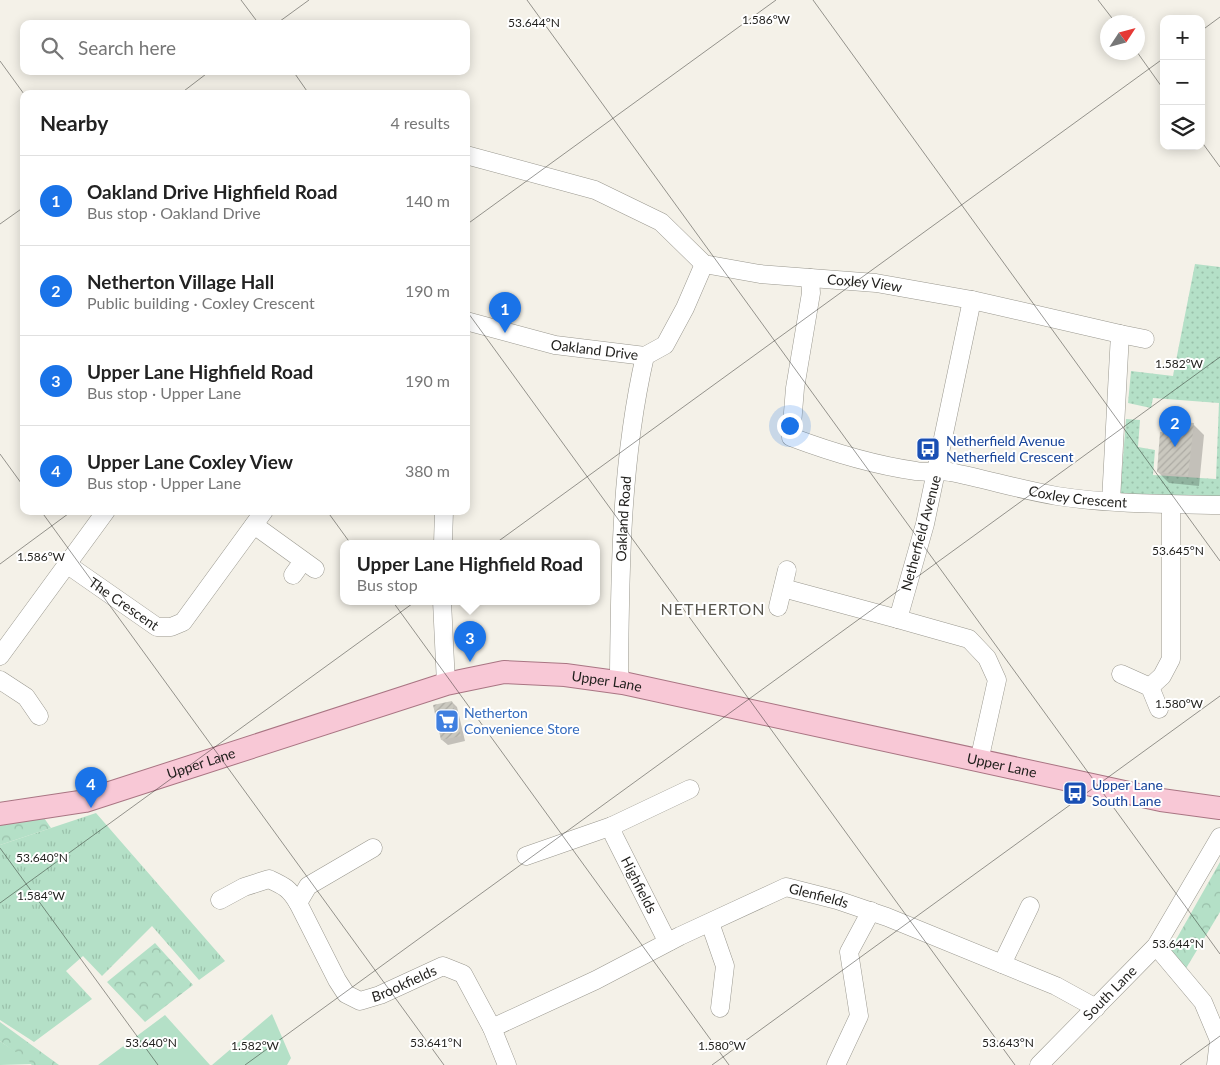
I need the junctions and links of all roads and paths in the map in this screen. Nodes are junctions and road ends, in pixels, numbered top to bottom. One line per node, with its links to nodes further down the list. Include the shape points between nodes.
1 (470, 156): 2 (street, via 595,190 661,222)
2 (704, 264): 3 (street, Coxley View, via 760,274); 8 (street, Oakland Drive, via 665,345)
3 (810, 278): 4 (street, Coxley View, via 876,283); 9 (street, Coxley Crescent, via 811,293 795,388 792,437 826,450 917,472)
4 (972, 300): 6 (street, Coxley View); 9 (street, Netherfield Avenue)
5 (470, 323): 8 (street, Oakland Drive, via 555,345)
6 (1120, 334): 7 (street, Coxley View); 10 (street)
7 (1145, 339)
8 (645, 356): 27 (street, Oakland Road, via 630,440 620,549 619,673)
9 (938, 470): 10 (street, Coxley Crescent, via 1057,496); 23 (street, Netherfield Avenue)
10 (1111, 501): 11 (street, Coxley Crescent)
11 (1171, 504): 12 (street, Coxley Crescent); 29 (street, via 1171,659 1162,676)
12 (1220, 505)
13 (103, 515): 17 (street)
14 (444, 515): 16 (street)
15 (259, 518): 17 (street, The Crescent, via 183,622 171,627 157,627); 19 (street, The Crescent, via 309,565)
16 (443, 540)
17 (68, 565): 24 (street)
18 (787, 570): 20 (street)
19 (293, 576)
20 (783, 588): 22 (street); 23 (street)
21 (442, 605): 28 (street)
22 (778, 608)
23 (898, 619): 32 (street, via 969,639 988,658 997,680)
24 (0, 656)
25 (1121, 674): 29 (street)
26 (0, 680): 31 (street, via 26,697)
27 (623, 683): 28 (main road, Upper Lane, via 565,675 504,672); 32 (main road, Upper Lane)
28 (446, 684): 35 (main road, Upper Lane, via 85,801)
29 (1150, 687): 30 (street)
30 (1160, 709)
31 (39, 716)
32 (979, 761): 34 (main road, Upper Lane, via 1161,800)
33 (690, 790): 36 (street)
34 (1220, 808)
35 (0, 814)
36 (612, 826): 39 (street); 45 (street, Highfields, via 635,878)
37 (1220, 838): 46 (street, South Lane)
38 (373, 848): 41 (street, via 308,886)
39 (526, 856)
40 (220, 900): 41 (street, Brookfields, via 269,879 290,890)
41 (298, 903): 50 (street, Brookfields, via 346,994 360,1001 443,966 463,974)
42 (1030, 906): 47 (street)
43 (871, 911): 44 (street, Glenfields, via 786,887); 47 (street, Glenfields); 52 (street, via 850,952 858,1016)
44 (710, 923): 45 (street, Glenfields); 48 (street, via 725,966)
45 (670, 941): 50 (street, Glenfields, via 596,980)
46 (1156, 946): 49 (street, South Lane); 54 (street, via 1203,1002 1219,1040)
47 (1002, 964): 49 (street, Glenfields, via 1056,986)
48 (720, 1008)
49 (1096, 1008): 53 (street, South Lane)
50 (492, 1028): 51 (street, Brookfields)
51 (507, 1065)
52 (836, 1065)
53 (1039, 1065)
54 (1216, 1065)

